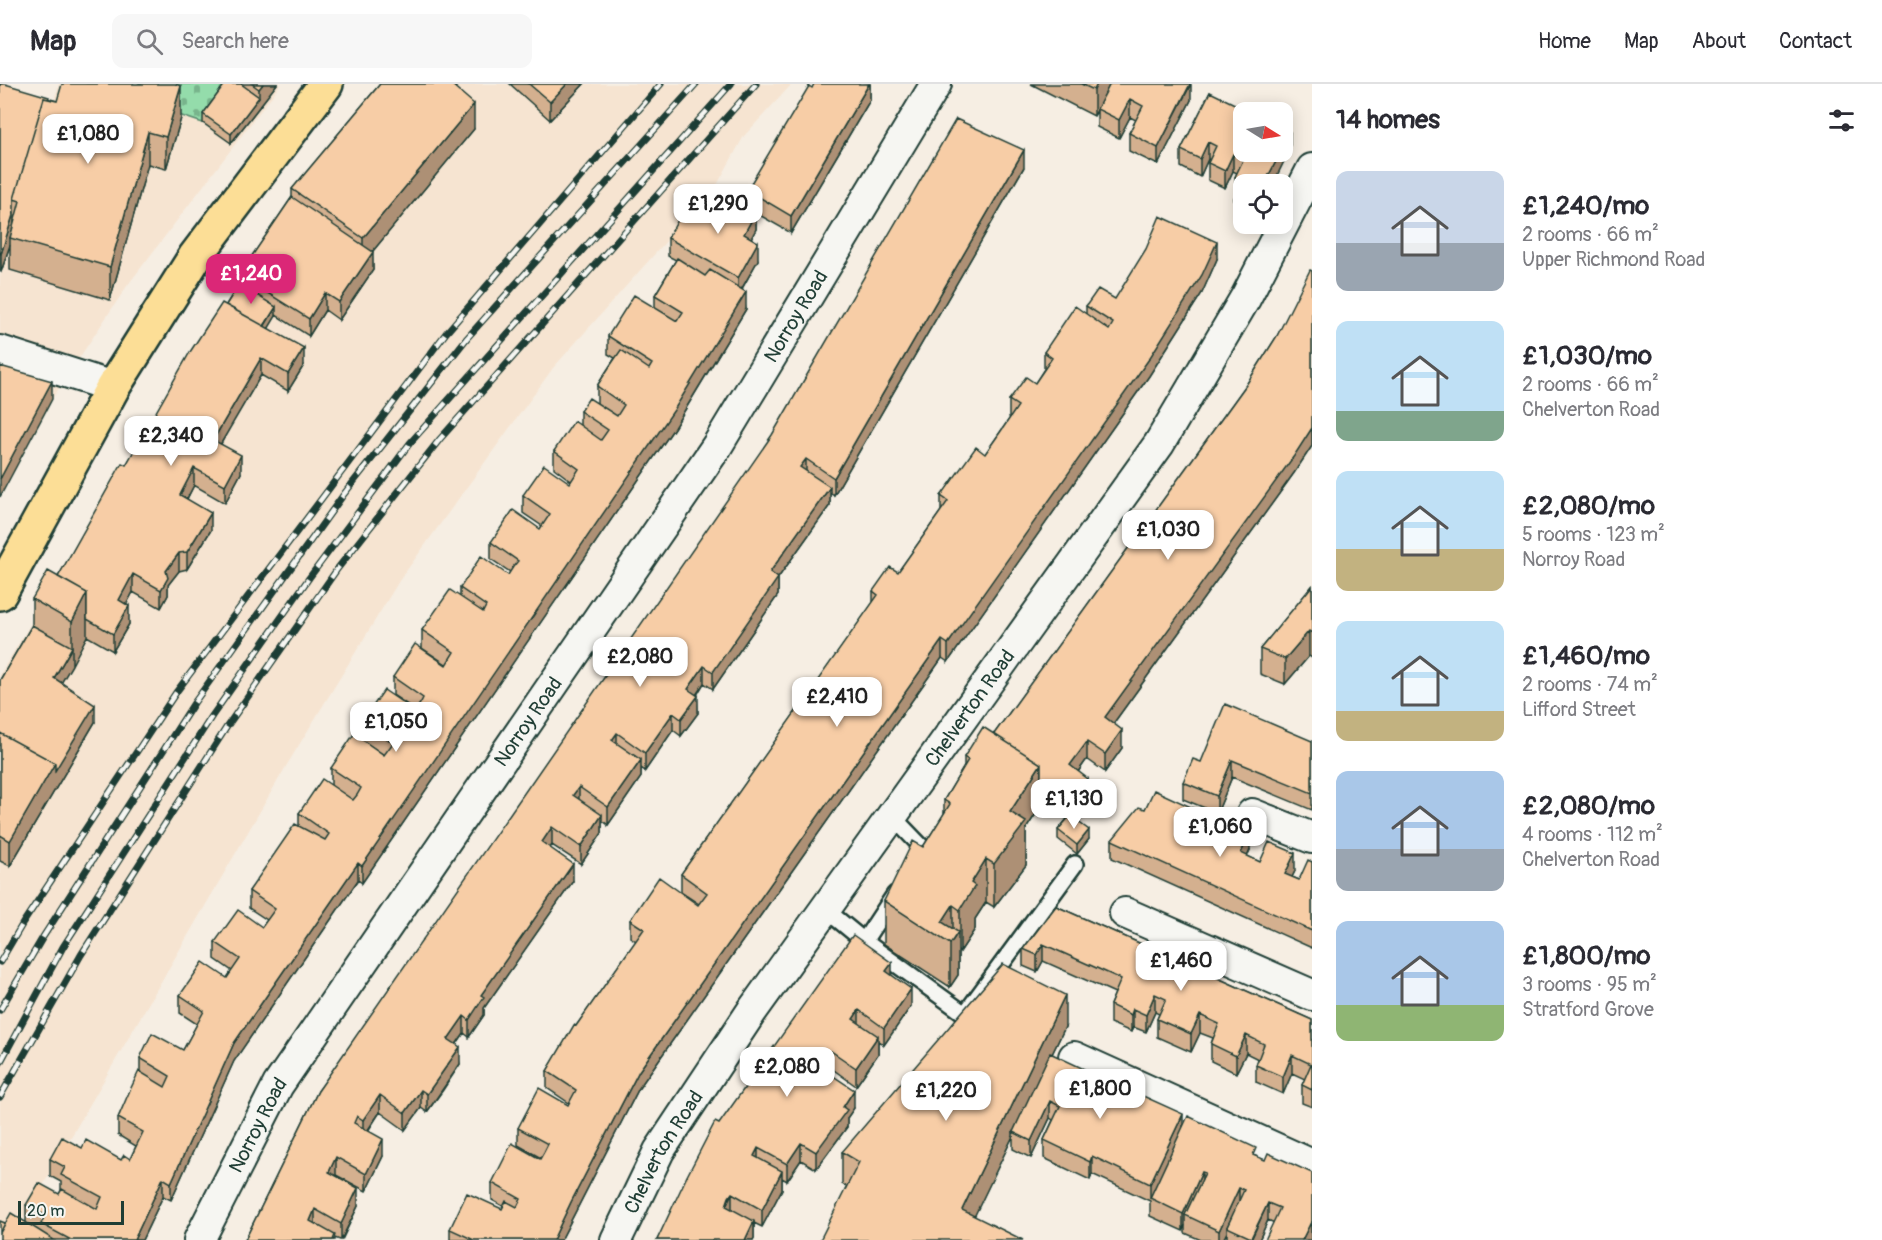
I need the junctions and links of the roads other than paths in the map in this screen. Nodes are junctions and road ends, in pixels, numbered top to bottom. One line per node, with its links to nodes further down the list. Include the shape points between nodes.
1 (326, 84): 5 (highway, via 195,256)
2 (936, 84): 17 (street, Norroy Road, via 717,446 278,1085)
3 (1312, 169): 8 (street, Chelverton Road, via 1246,297 1159,444)
4 (0, 351): 5 (street)
5 (113, 387): 6 (highway)
6 (0, 593)
7 (1252, 814): 9 (street)
8 (892, 816): 11 (street, Chelverton Road); 13 (lane, via 920,846 920,854)
9 (1312, 838)
10 (1075, 864): 13 (lane, via 965,1014)
11 (825, 909): 13 (lane); 18 (street, Chelverton Road, via 659,1150)
12 (1125, 913): 14 (street)
13 (864, 941)
14 (1312, 995)
15 (1074, 1057): 16 (street)
16 (1312, 1165)
17 (199, 1240)
18 (616, 1240)

